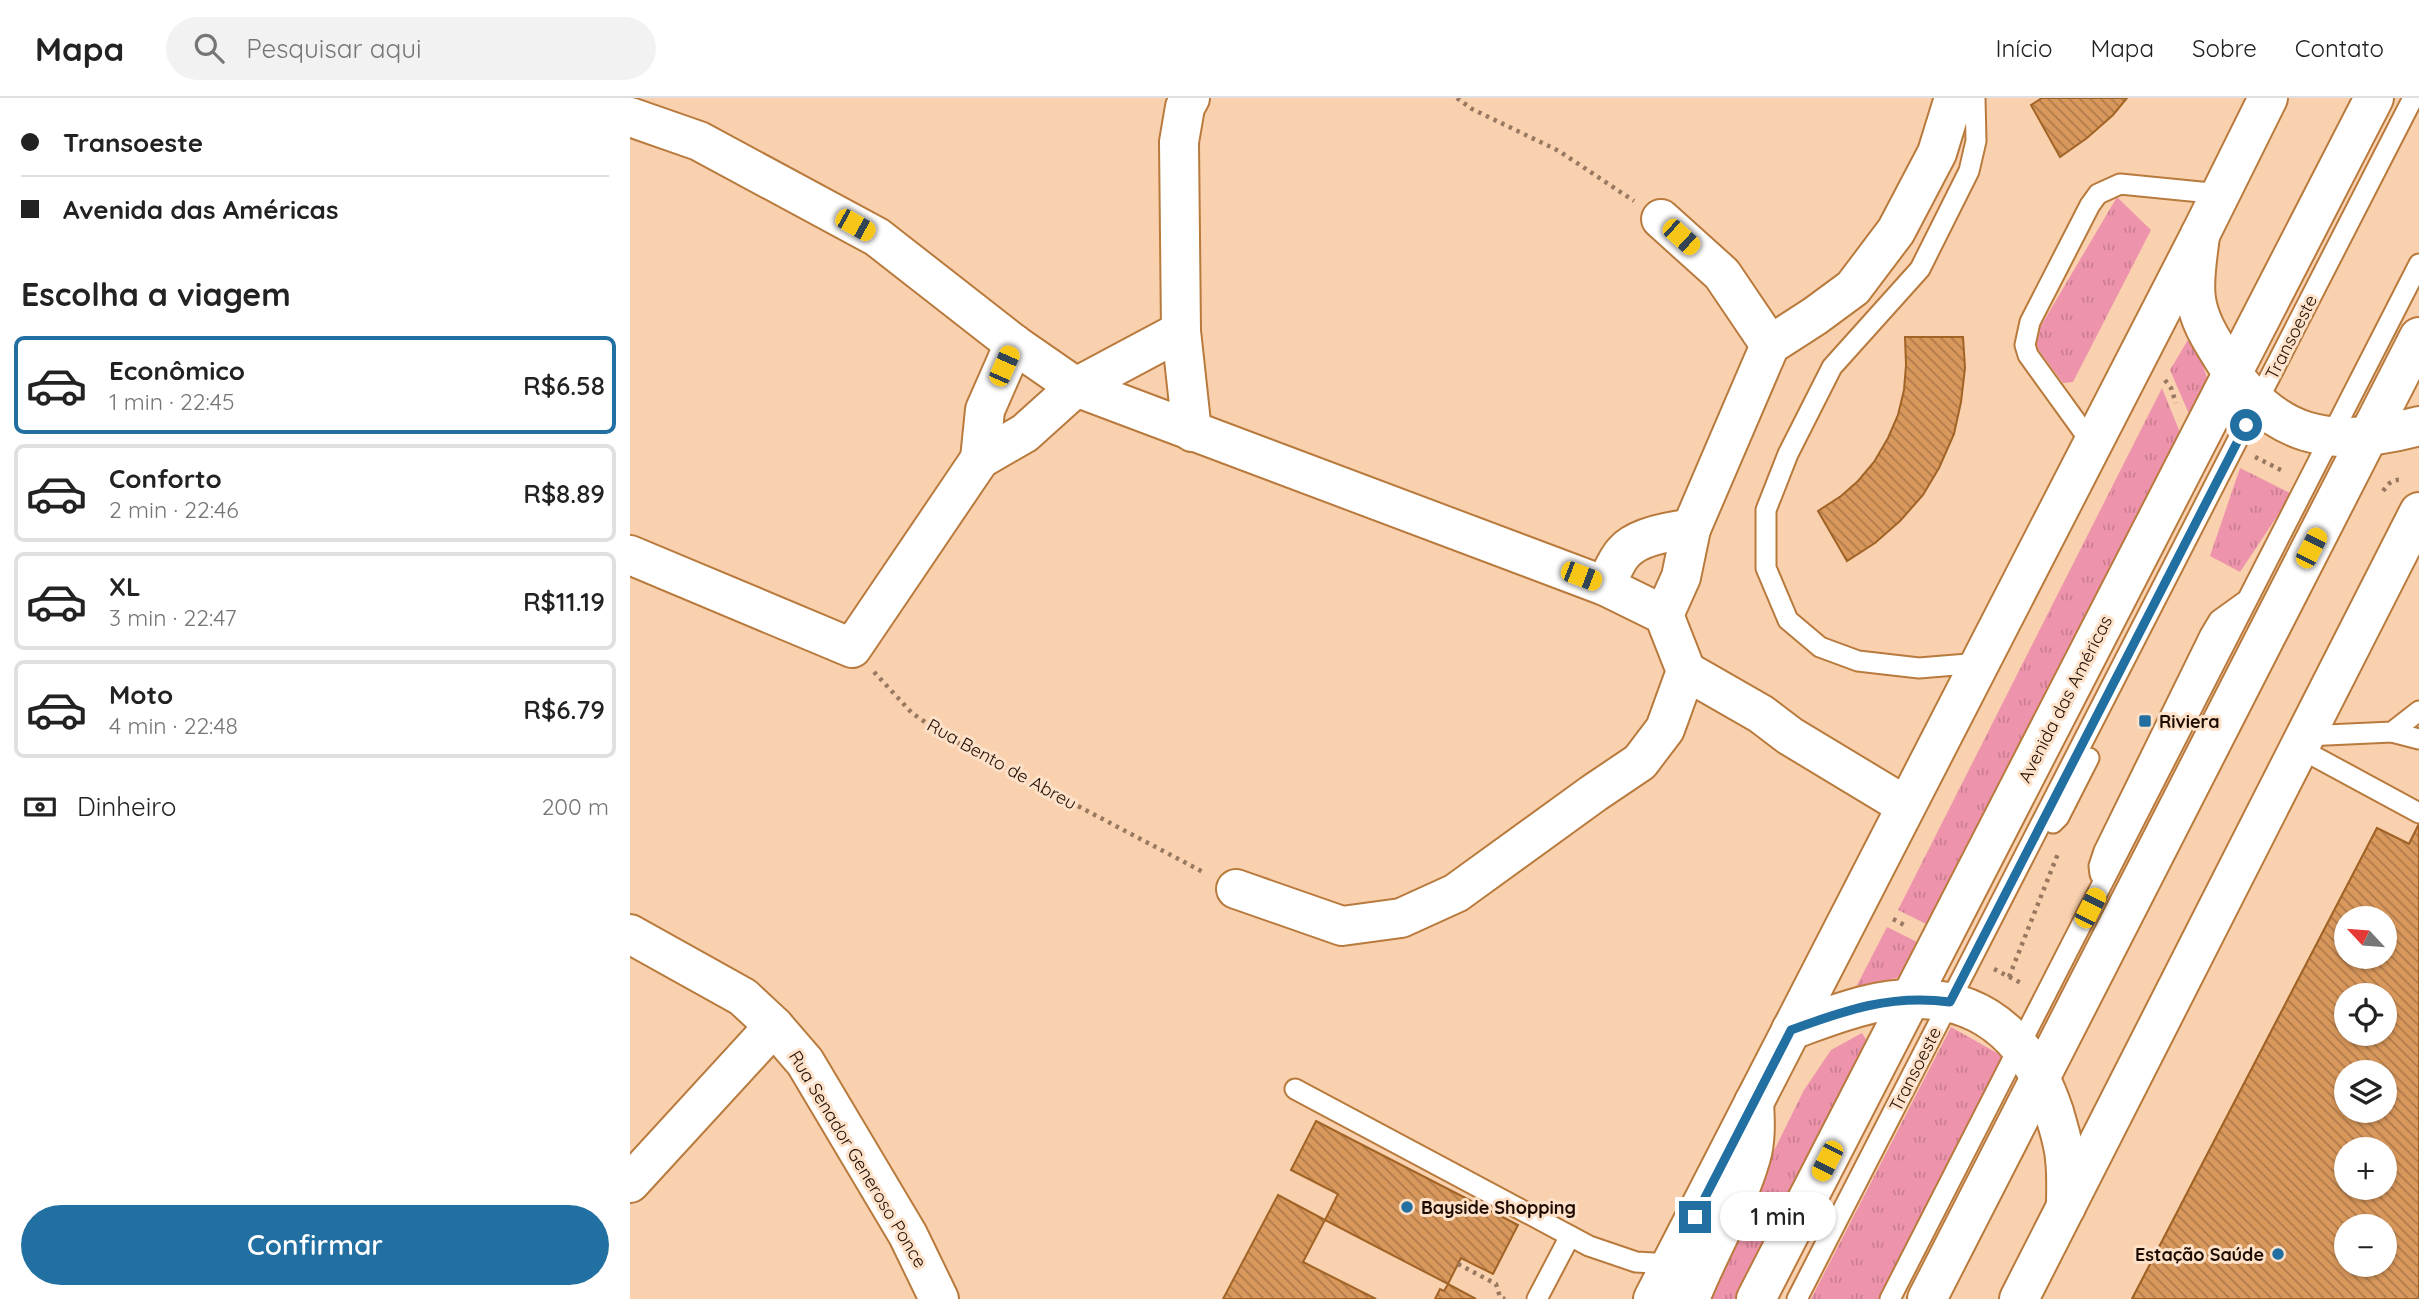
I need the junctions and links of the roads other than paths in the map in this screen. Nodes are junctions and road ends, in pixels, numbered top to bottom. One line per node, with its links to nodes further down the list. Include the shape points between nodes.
1 (1190, 98): 12 (main road, via 1179,142)
2 (1954, 98): 15 (main road, via 1937,153 1896,231 1853,288)
3 (1975, 98): 30 (lane, via 1976,141 1969,171 1920,269 1832,367 1788,454 1766,510 1766,568 1788,620 1820,647 1858,661 1919,668)
4 (2268, 98): 8 (main road)
5 (2374, 98): 16 (main road, Avenida das Américas)
6 (2413, 98): 18 (lane, Transoeste)
7 (630, 117): 14 (main road, via 699,141 877,237)
8 (2221, 194): 10 (main road); 23 (lane, via 2120,184 2098,194 2036,310 2026,334 2028,355)
9 (1661, 219): 15 (main road, via 1722,274)
10 (2200, 235): 16 (main road, via 2195,275 2199,315); 23 (main road)
11 (2419, 264): 21 (lane)
12 (1181, 331): 17 (main road); 20 (main road)
13 (2419, 337): 22 (main road)
14 (1014, 344): 17 (main road); 24 (main road, via 985,410)
15 (1770, 345): 26 (main road)
16 (2232, 374): 18 (main road); 40 (main road, Avenida das Américas)
17 (1076, 387): 20 (main road); 24 (main road, via 1024,433)
18 (2257, 404): 21 (main road, via 2293,427); 41 (lane, Transoeste, via 2168,577 2165,607 2072,793 2059,817 2033,839)
19 (2419, 426): 22 (main road)
20 (1192, 432): 28 (main road)
21 (2330, 437): 22 (main road); 44 (lane, via 2246,600 2219,620 2210,635 2104,851 2099,866 2101,886)
22 (2368, 437): 45 (main road)
23 (2093, 445): 30 (main road)
24 (980, 459): 27 (main road, via 852,648)
25 (2419, 512): 35 (main road)
26 (1692, 528): 28 (main road, via 1647,538 1624,551); 29 (main road, via 1681,577)
27 (630, 555)
28 (1605, 586): 29 (main road)
29 (1664, 615): 31 (main road)
30 (1980, 663): 36 (main road)
31 (1686, 671): 36 (main road); 38 (main road, via 1665,729 1640,762 1456,892 1401,918 1342,926)
32 (2419, 711): 33 (lane)
33 (2392, 732): 34 (lane); 35 (lane)
34 (2419, 739)
35 (2302, 742): 37 (lane); 49 (main road)
36 (1906, 806): 43 (main road)
37 (2419, 813)
38 (1236, 889)
39 (630, 934): 42 (main road, Rua Senador Generoso Ponce, via 743,997)
40 (1910, 999): 41 (main road); 43 (main road, via 1848,1009); 56 (main road, Avenida das Américas)
41 (1950, 1002): 44 (main road, via 1989,1019); 57 (lane, Transoeste)
42 (774, 1026): 48 (main road); 52 (main road, Rua Senador Generoso Ponce, via 805,1062 908,1236)
43 (1791, 1030): 47 (main road)
44 (2020, 1045): 45 (main road); 58 (lane)
45 (2040, 1078): 49 (main road, via 2065,1158); 59 (main road)
46 (1295, 1089): 50 (lane)
47 (1754, 1102): 51 (main road); 55 (main road, via 1751,1156)
48 (630, 1183)
49 (2066, 1207): 60 (main road)
50 (1570, 1236): 51 (lane, via 1636,1262); 53 (lane)
51 (1671, 1264): 54 (main road)
52 (939, 1299)
53 (1537, 1299)
54 (1653, 1299)
55 (1690, 1299)
56 (1756, 1299)
57 (1797, 1299)
58 (1890, 1299)
59 (1927, 1299)
60 (2019, 1299)

